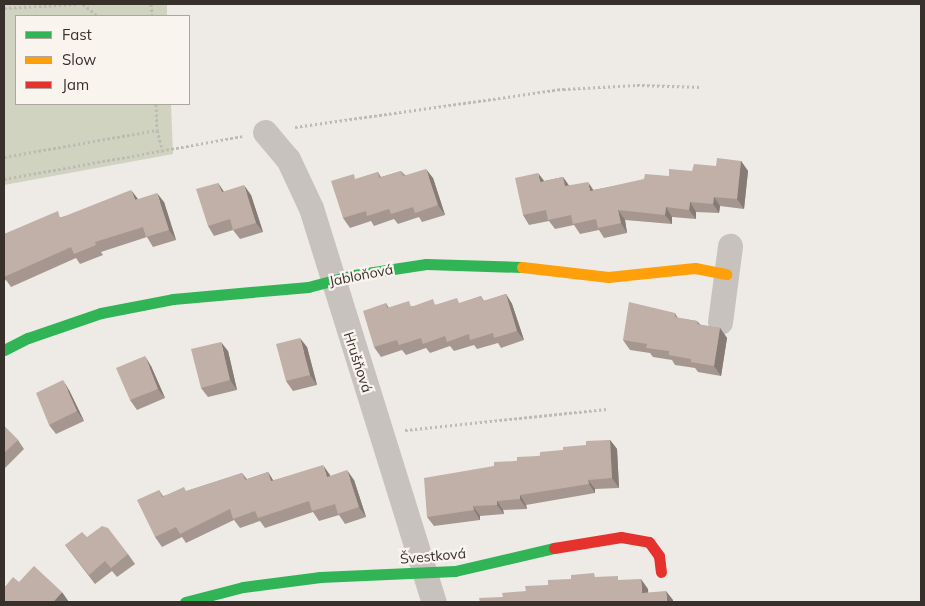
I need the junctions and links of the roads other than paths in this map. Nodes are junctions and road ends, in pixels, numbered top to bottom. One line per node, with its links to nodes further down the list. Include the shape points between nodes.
1 (265, 132): 4 (street, Hrušňová, via 288,159 311,208)
2 (730, 246): 3 (street)
3 (726, 274): 4 (street, Jabloňová, via 695,268 608,277 512,266 426,264); 5 (street)
4 (331, 279): 6 (street, Jabloňová, via 308,287 173,299 101,313 28,338); 8 (street, Hrušňová)
5 (720, 322)
6 (4, 350)
7 (661, 572): 8 (street, Švestková, via 659,556 650,542 621,537 574,544 455,571)
8 (428, 573): 9 (street, Švestková, via 320,577 242,587); 10 (street, Hrušňová)
9 (185, 602)
10 (434, 602)

